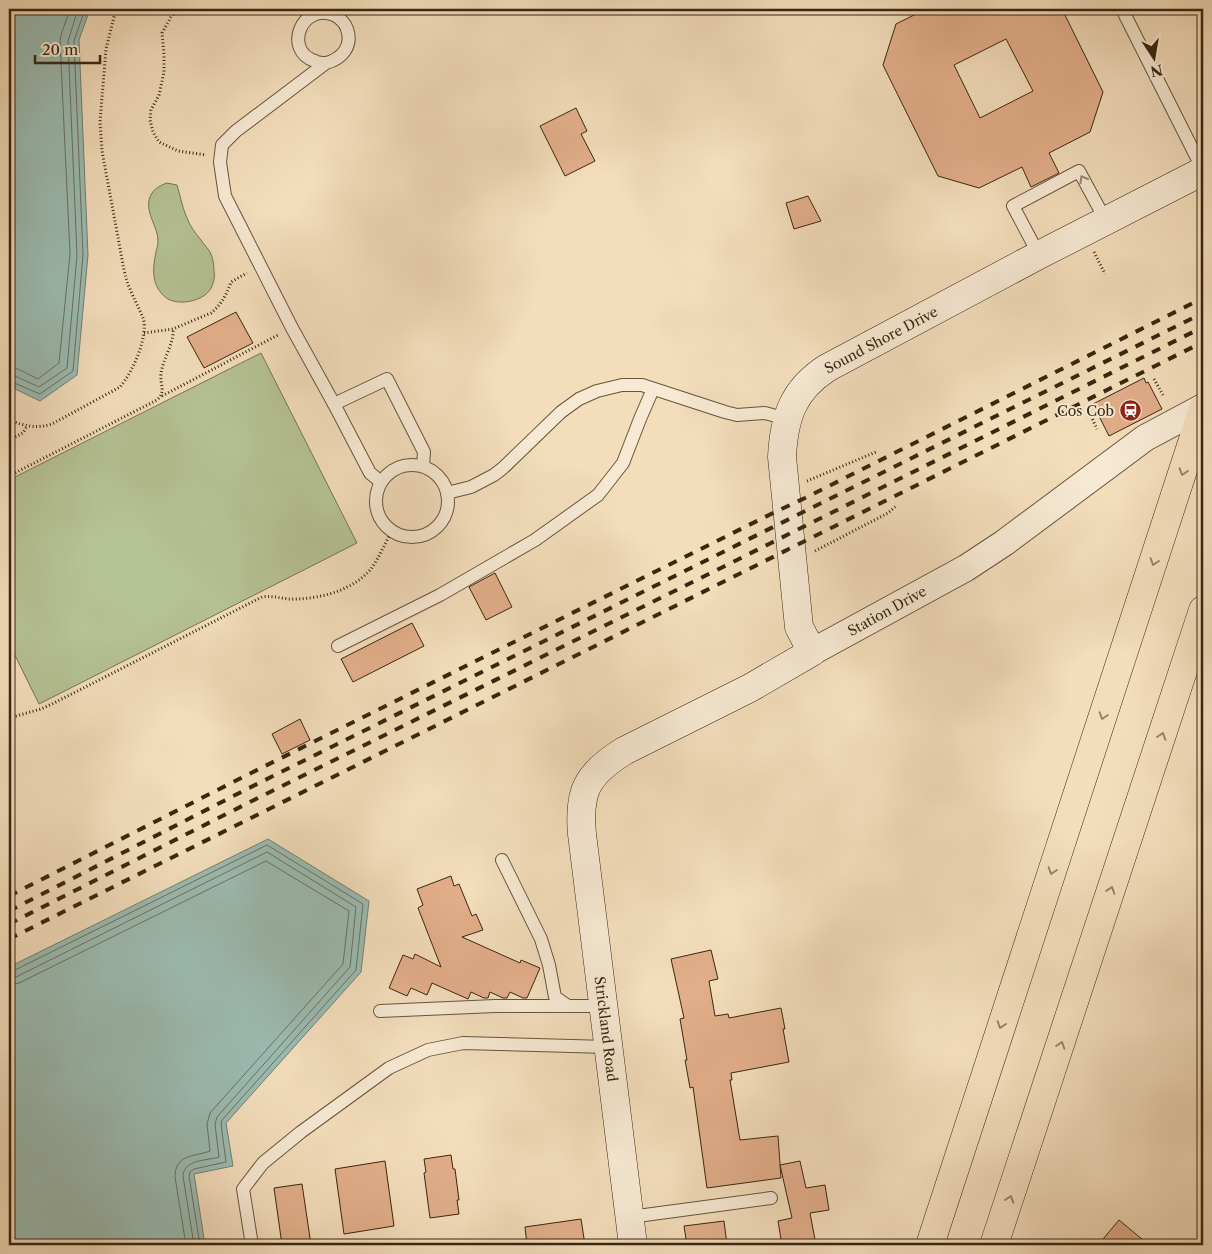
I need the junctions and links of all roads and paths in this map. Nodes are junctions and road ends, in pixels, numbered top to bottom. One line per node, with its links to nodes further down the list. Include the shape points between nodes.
1 (116, 9): 16 (path, via 106,49 100,122 102,151 124,270 143,320)
2 (178, 9): 7 (path, via 162,33 164,72 159,95 151,110 152,132 159,142 178,150)
3 (1122, 9): 8 (lane)
4 (301, 50): 5 (lane, via 315,62); 5 (lane, via 298,38 307,18 321,13 338,17 349,33 347,48 335,61); 6 (lane)
5 (326, 63): 6 (lane)
6 (300, 81): 7 (lane, via 236,131 222,145)
7 (220, 157): 12 (lane, via 226,196)
8 (1203, 171): 9 (main road, Sound Shore Drive)
9 (1106, 221): 11 (main road, Sound Shore Drive); 11 (lane, one-way to 11, via 1079,171 1013,206)
10 (1091, 246): 13 (path)
11 (1039, 255): 24 (main road, Sound Shore Drive, via 822,371 801,392)
12 (260, 265): 14 (lane); 15 (path, via 231,282 211,313)
13 (1105, 274)
14 (292, 328): 20 (path); 21 (lane)
15 (173, 329): 16 (path); 20 (path, via 174,335 161,374)
16 (144, 333): 26 (path, via 130,372 120,387 52,424)
17 (1154, 379): 19 (path)
18 (654, 389): 24 (lane, via 737,415 765,413); 34 (lane, via 622,385 579,398 494,475 471,488); 39 (lane, via 623,463 598,495 528,545 440,595)
19 (1163, 396)
20 (161, 397): 31 (path)
21 (334, 404): 30 (lane, via 387,379 424,452); 33 (lane, via 370,474)
22 (1203, 408): 40 (street, Station Drive, via 1145,438 966,568); 52 (highway, one-way to 52)
23 (1091, 416): 27 (path)
24 (787, 418): 40 (main road, Sound Shore Drive, via 783,438 783,472 800,627)
25 (9, 420): 26 (path)
26 (27, 426): 28 (path, via 23,433)
27 (1097, 429)
28 (9, 440)
29 (876, 452): 32 (path)
30 (423, 466): 33 (lane, via 395,469); 34 (lane, via 435,473)
31 (9, 476)
32 (813, 478)
33 (381, 482): 36 (lane, via 376,495 376,509 382,522)
34 (447, 492): 36 (lane, via 446,514 433,531 413,537)
35 (897, 505): 37 (path, via 888,513)
36 (392, 531): 41 (path, via 372,568 352,584 326,596 294,600 262,597 41,710)
37 (815, 551)
38 (1203, 610): 53 (highway, one-way to 38)
39 (338, 646)
40 (812, 652): 42 (main road, Station Drive, via 611,760 590,779)
41 (9, 718)
42 (580, 813): 45 (main road, Strickland Road)
43 (502, 860): 44 (lane, via 541,939 554,997)
44 (568, 1006): 45 (lane); 46 (lane)
45 (604, 1006): 47 (main road, Strickland Road)
46 (380, 1011)
47 (608, 1047): 49 (main road, Strickland Road); 50 (lane, via 463,1043 428,1050 389,1068 263,1163 243,1189)
48 (771, 1198): 49 (lane)
49 (630, 1217): 51 (main road, Strickland Road)
50 (252, 1245)
51 (633, 1245)
52 (930, 1245)
53 (994, 1245)

